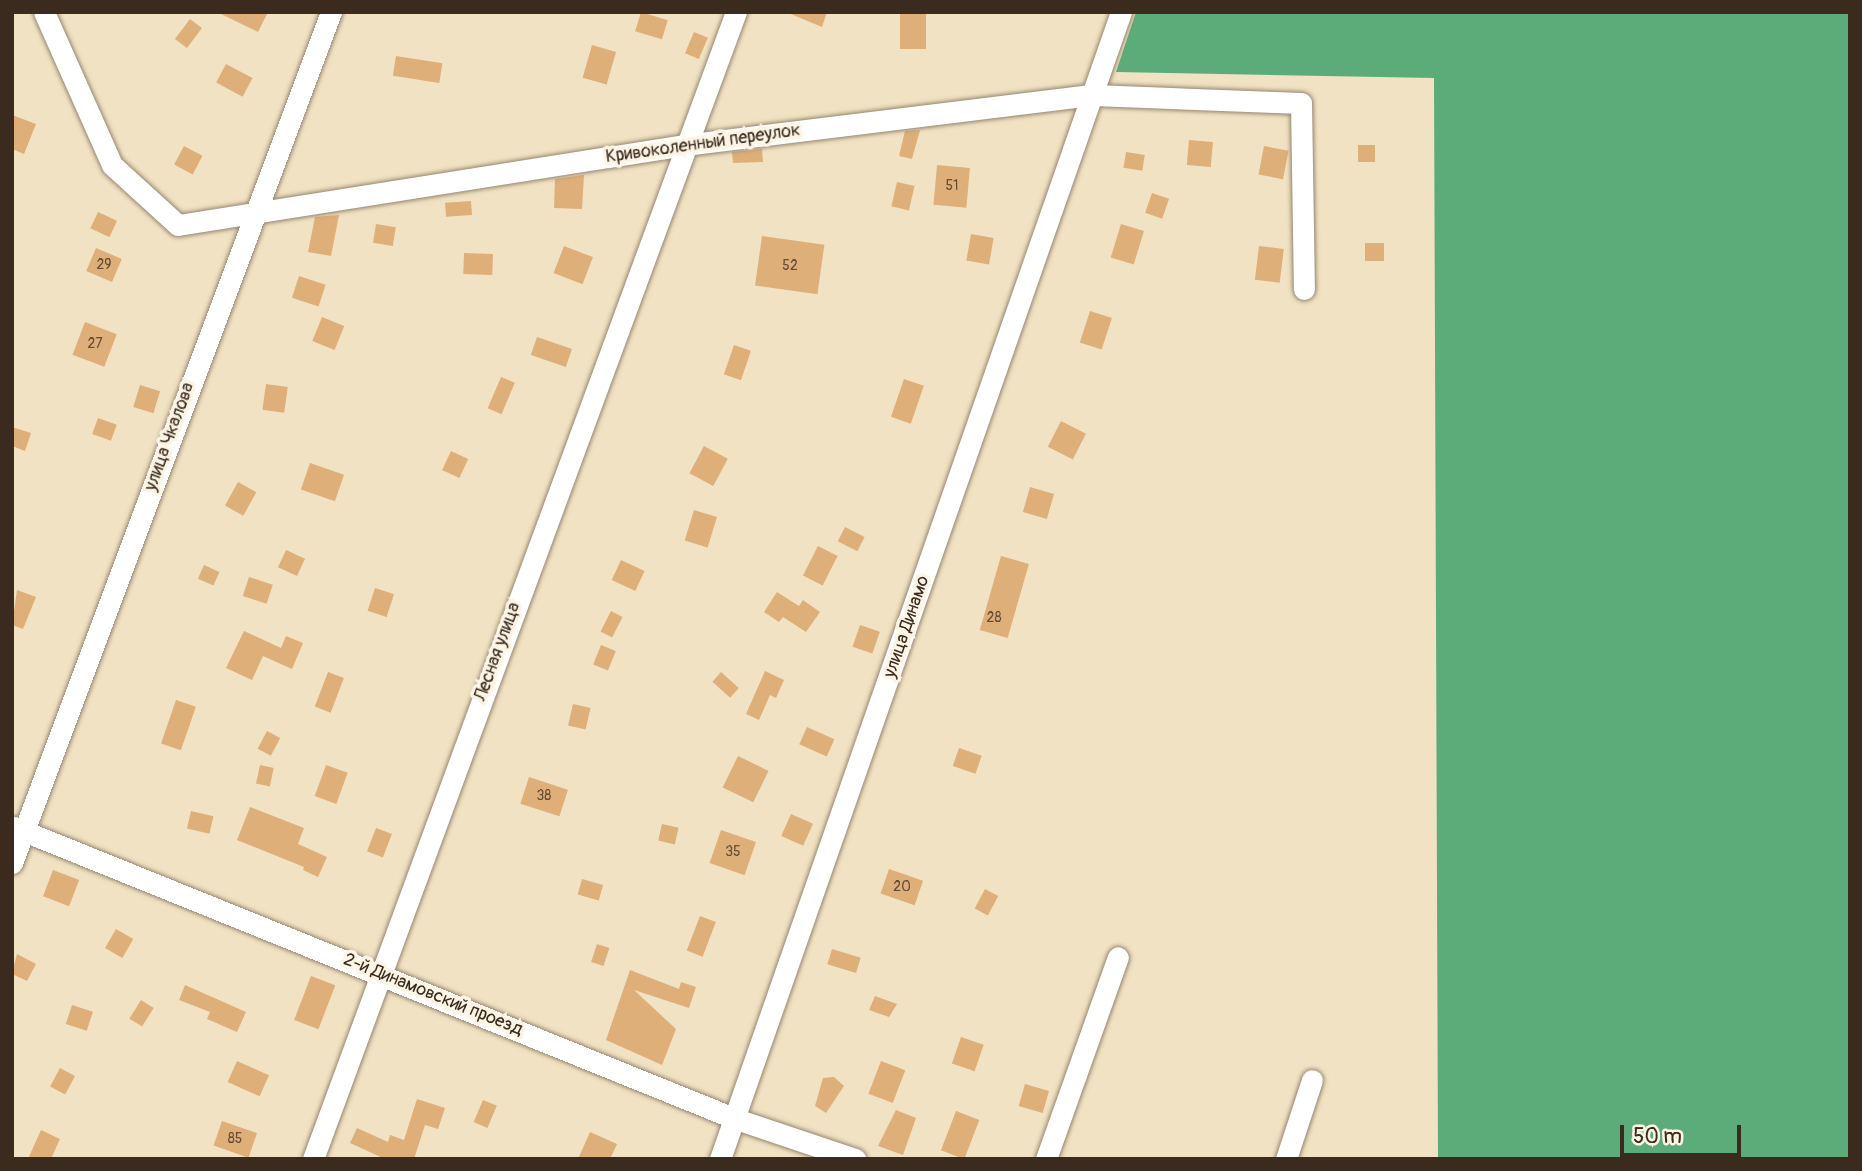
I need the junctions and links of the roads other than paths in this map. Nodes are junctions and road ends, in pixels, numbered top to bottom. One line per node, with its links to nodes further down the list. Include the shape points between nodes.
1 (44, 12): 7 (street, Кривоколенный переулок, via 112,165 178,225)
2 (331, 12): 7 (street, улица Чкалова)
3 (736, 12): 6 (street, Лесная улица)
4 (1121, 12): 5 (street, улица Динамо)
5 (1093, 95): 6 (street, Кривоколенный переулок); 8 (street, Кривоколенный переулок, via 1301,103); 14 (street, улица Динамо)
6 (684, 145): 7 (street, Кривоколенный переулок); 12 (street, Лесная улица)
7 (253, 213): 9 (street, улица Чкалова)
8 (1304, 289)
9 (18, 829): 10 (street, улица Чкалова); 12 (street, 2-й Динамовский проезд)
10 (12, 863)
11 (1118, 957): 18 (street)
12 (380, 974): 14 (street, 2-й Динамовский проезд); 15 (street, Лесная улица)
13 (1312, 1080): 19 (street)
14 (736, 1119): 16 (street, улица Динамо); 17 (street, 2-й Динамовский проезд)
15 (313, 1159)
16 (720, 1159)
17 (855, 1159)
18 (1046, 1159)
19 (1286, 1159)

